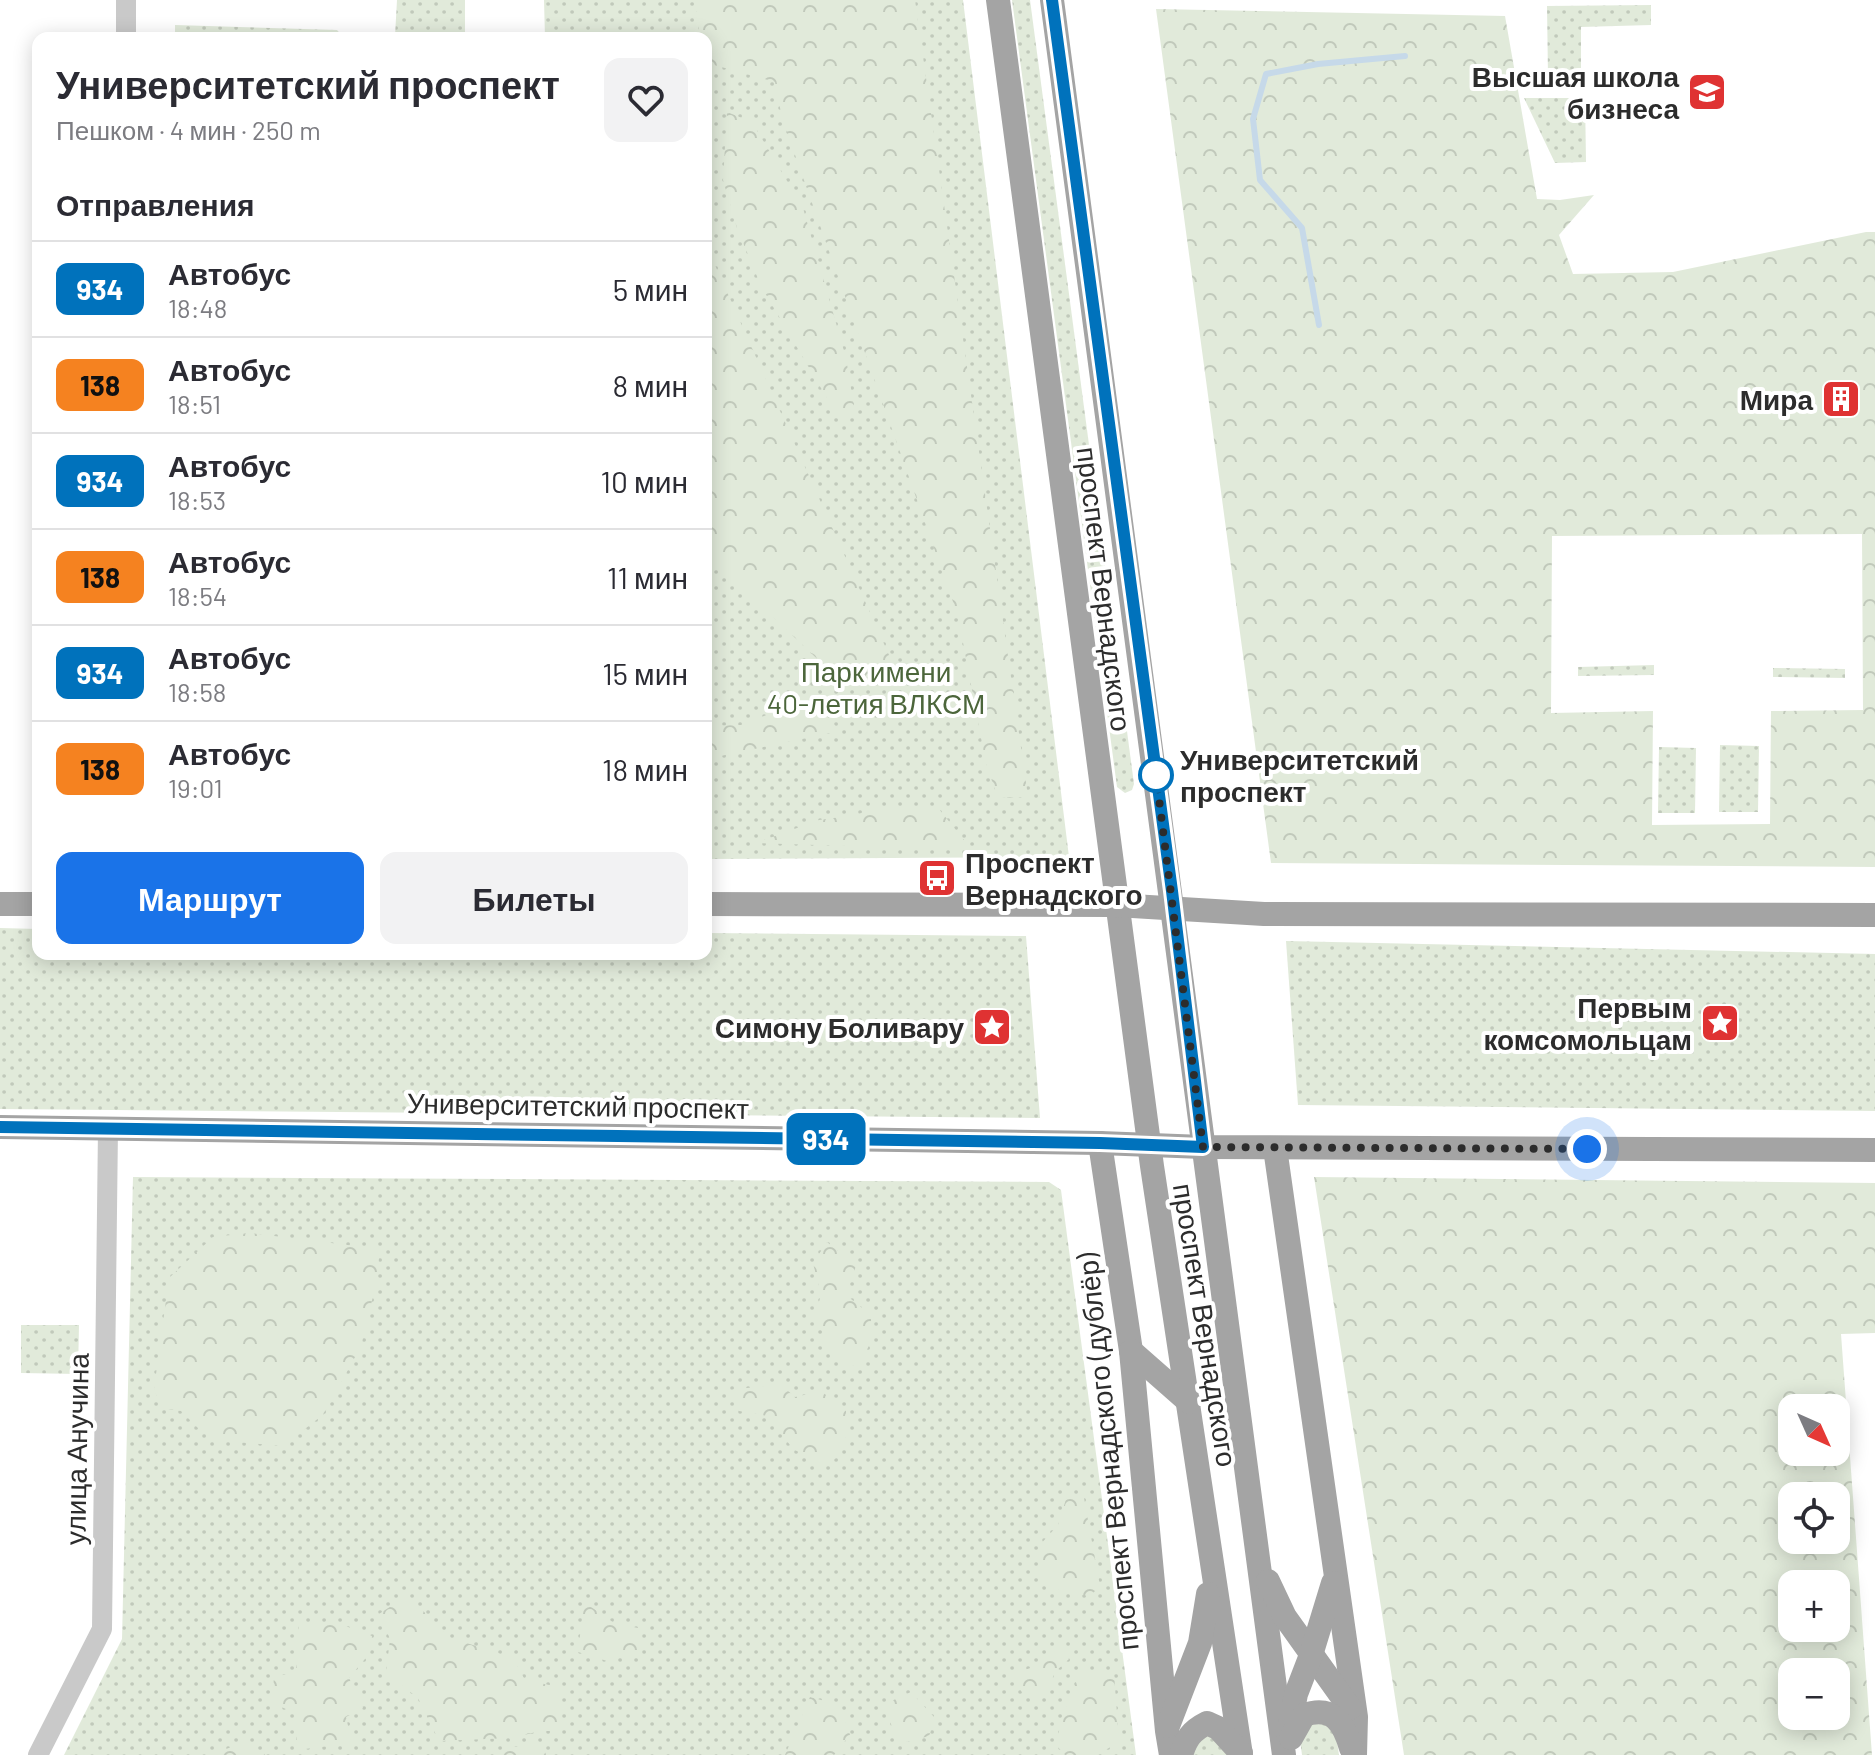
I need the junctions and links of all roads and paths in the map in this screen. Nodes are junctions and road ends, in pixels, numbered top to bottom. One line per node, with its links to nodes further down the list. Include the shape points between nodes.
1 (126, 0): 4 (street)
2 (998, 0): 8 (main road, проспект Вернадского)
3 (1052, 0): 9 (main road, проспект Вернадского)
4 (126, 32)
5 (0, 904): 6 (main road)
6 (32, 904)
7 (712, 904): 8 (main road)
8 (1116, 905): 9 (main road); 14 (main road, проспект Вернадского)
9 (1174, 909): 10 (main road, via 1264,914); 15 (main road, проспект Вернадского)
10 (1875, 915)
11 (0, 1127): 12 (main road, Университетский проспект)
12 (108, 1128): 13 (main road, Университетский проспект); 27 (street, улица Анучина, via 102,1629)
13 (1100, 1143): 14 (main road, Университетский проспект); 18 (main road, проспект Вернадского (дублёр))
14 (1149, 1144): 15 (main road, Университетский проспект); 19 (main road, проспект Вернадского)
15 (1203, 1147): 16 (main road, Университетский проспект); 20 (main road, проспект Вернадского)
16 (1275, 1148): 17 (main road, Университетский проспект); 22 (main road)
17 (1875, 1150)
18 (1131, 1351): 19 (main road); 25 (main road, проспект Вернадского (дублёр))
19 (1189, 1402): 21 (main road, проспект Вернадского)
20 (1256, 1549): 23 (main road, via 1285,1617); 30 (main road, проспект Вернадского)
21 (1211, 1563): 25 (main road, via 1200,1643); 26 (main road, проспект Вернадского)
22 (1335, 1577): 23 (main road); 24 (main road)
23 (1311, 1655): 24 (main road); 30 (main road, via 1296,1694)
24 (1356, 1717): 31 (main road)
25 (1167, 1731): 28 (main road, проспект Вернадского (дублёр))
26 (1241, 1754): 29 (main road, via 1207,1723 1187,1737)
27 (38, 1755)
28 (1171, 1755)
29 (1181, 1755)
30 (1284, 1755): 31 (main road, via 1295,1727 1304,1715 1317,1711 1340,1722)
31 (1354, 1755)

